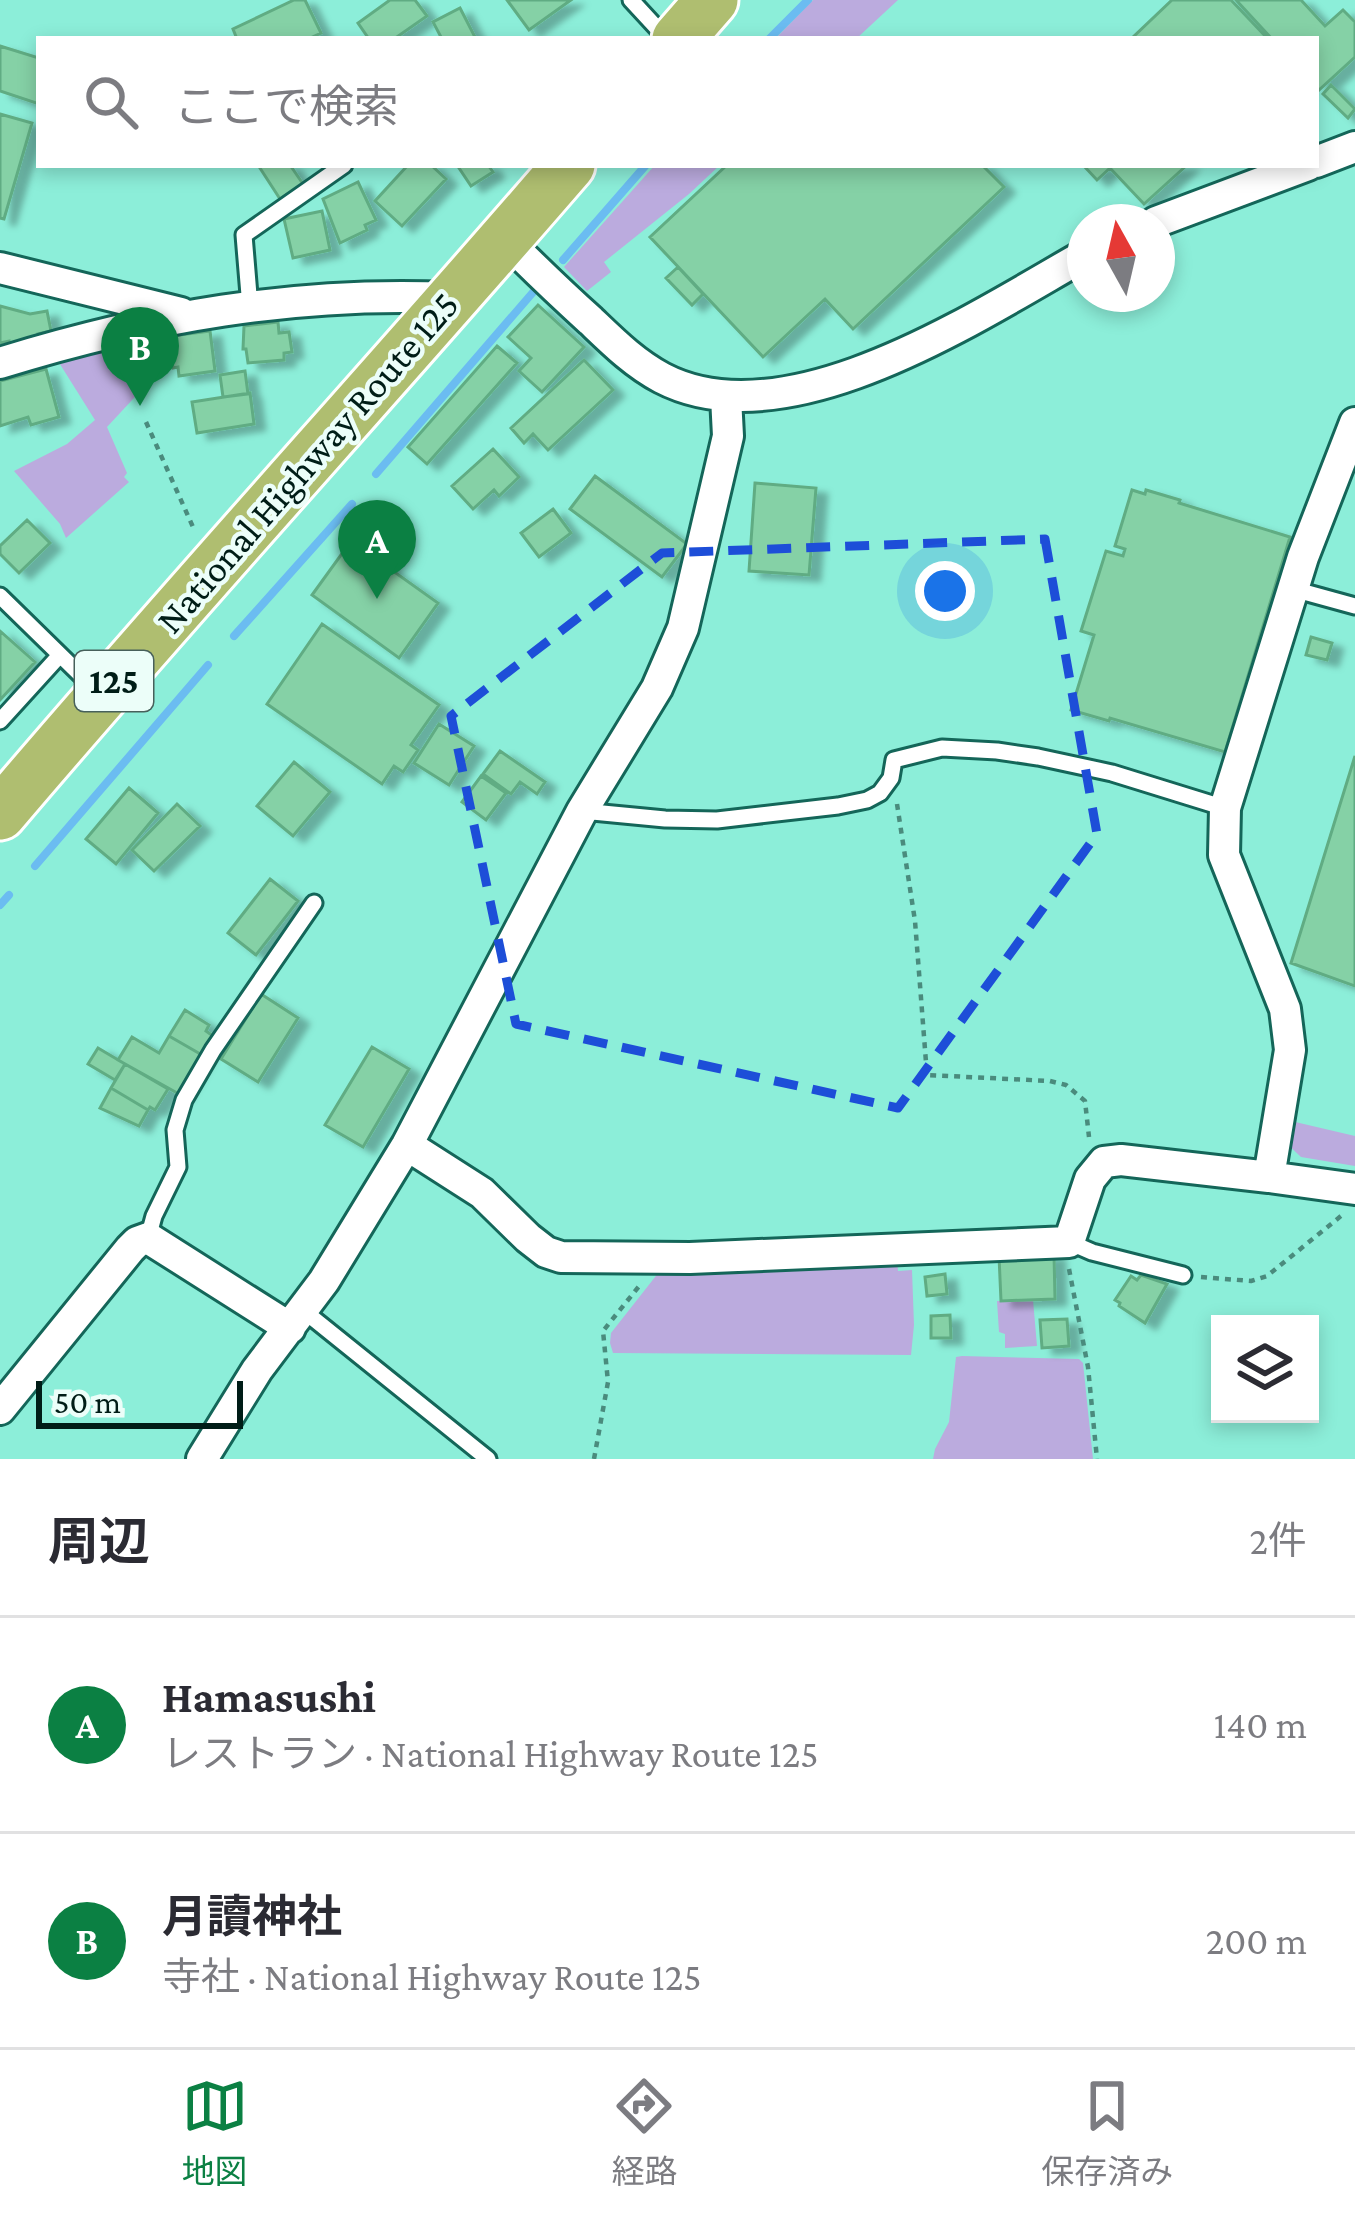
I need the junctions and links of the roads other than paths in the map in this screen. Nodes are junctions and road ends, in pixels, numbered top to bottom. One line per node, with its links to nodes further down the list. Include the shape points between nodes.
1 (631, 0): 3 (lane)
2 (712, 0): 4 (highway)
3 (665, 36)
4 (681, 36)
5 (1355, 147): 6 (street)
6 (1319, 161)
7 (340, 168): 15 (lane, via 244,235)
8 (565, 168): 11 (highway, National Highway Route 125 / 125)
9 (1301, 168): 10 (street)
10 (1175, 215)
11 (505, 239): 14 (highway, National Highway Route 125 / 125); 18 (street, via 629,357 685,388)
12 (1067, 265): 18 (street, via 963,326 864,369 816,386)
13 (0, 268): 16 (street)
14 (451, 298): 15 (street); 24 (highway, National Highway Route 125 / 125)
15 (250, 307): 16 (street)
16 (186, 315): 17 (street)
17 (0, 363)
18 (727, 397): 27 (street, via 728,436 683,628 657,688)
19 (1355, 423): 20 (street)
20 (1293, 589): 22 (lane); 26 (street)
21 (0, 596): 23 (lane)
22 (1355, 606)
23 (60, 655): 24 (lane); 25 (lane)
24 (101, 695): 28 (highway, National Highway Route 125 / 125)
25 (0, 721)
26 (1225, 808): 27 (lane, via 1049,758 942,748 894,760 880,793 838,806 717,820); 31 (street, via 1224,854 1285,1010 1290,1050)
27 (582, 811): 30 (street)
28 (0, 814)
29 (314, 903): 33 (lane, via 184,1100 175,1130 178,1167)
30 (407, 1145): 34 (street, via 482,1193 547,1252 577,1258); 36 (street)
31 (1269, 1177): 32 (street); 34 (street, via 1104,1162)
32 (1354, 1197)
33 (148, 1238): 36 (street); 37 (street, via 130,1249)
34 (1070, 1243): 35 (lane)
35 (1184, 1275)
36 (297, 1320): 38 (street); 39 (lane)
37 (0, 1409)
38 (202, 1459)
39 (488, 1459)

